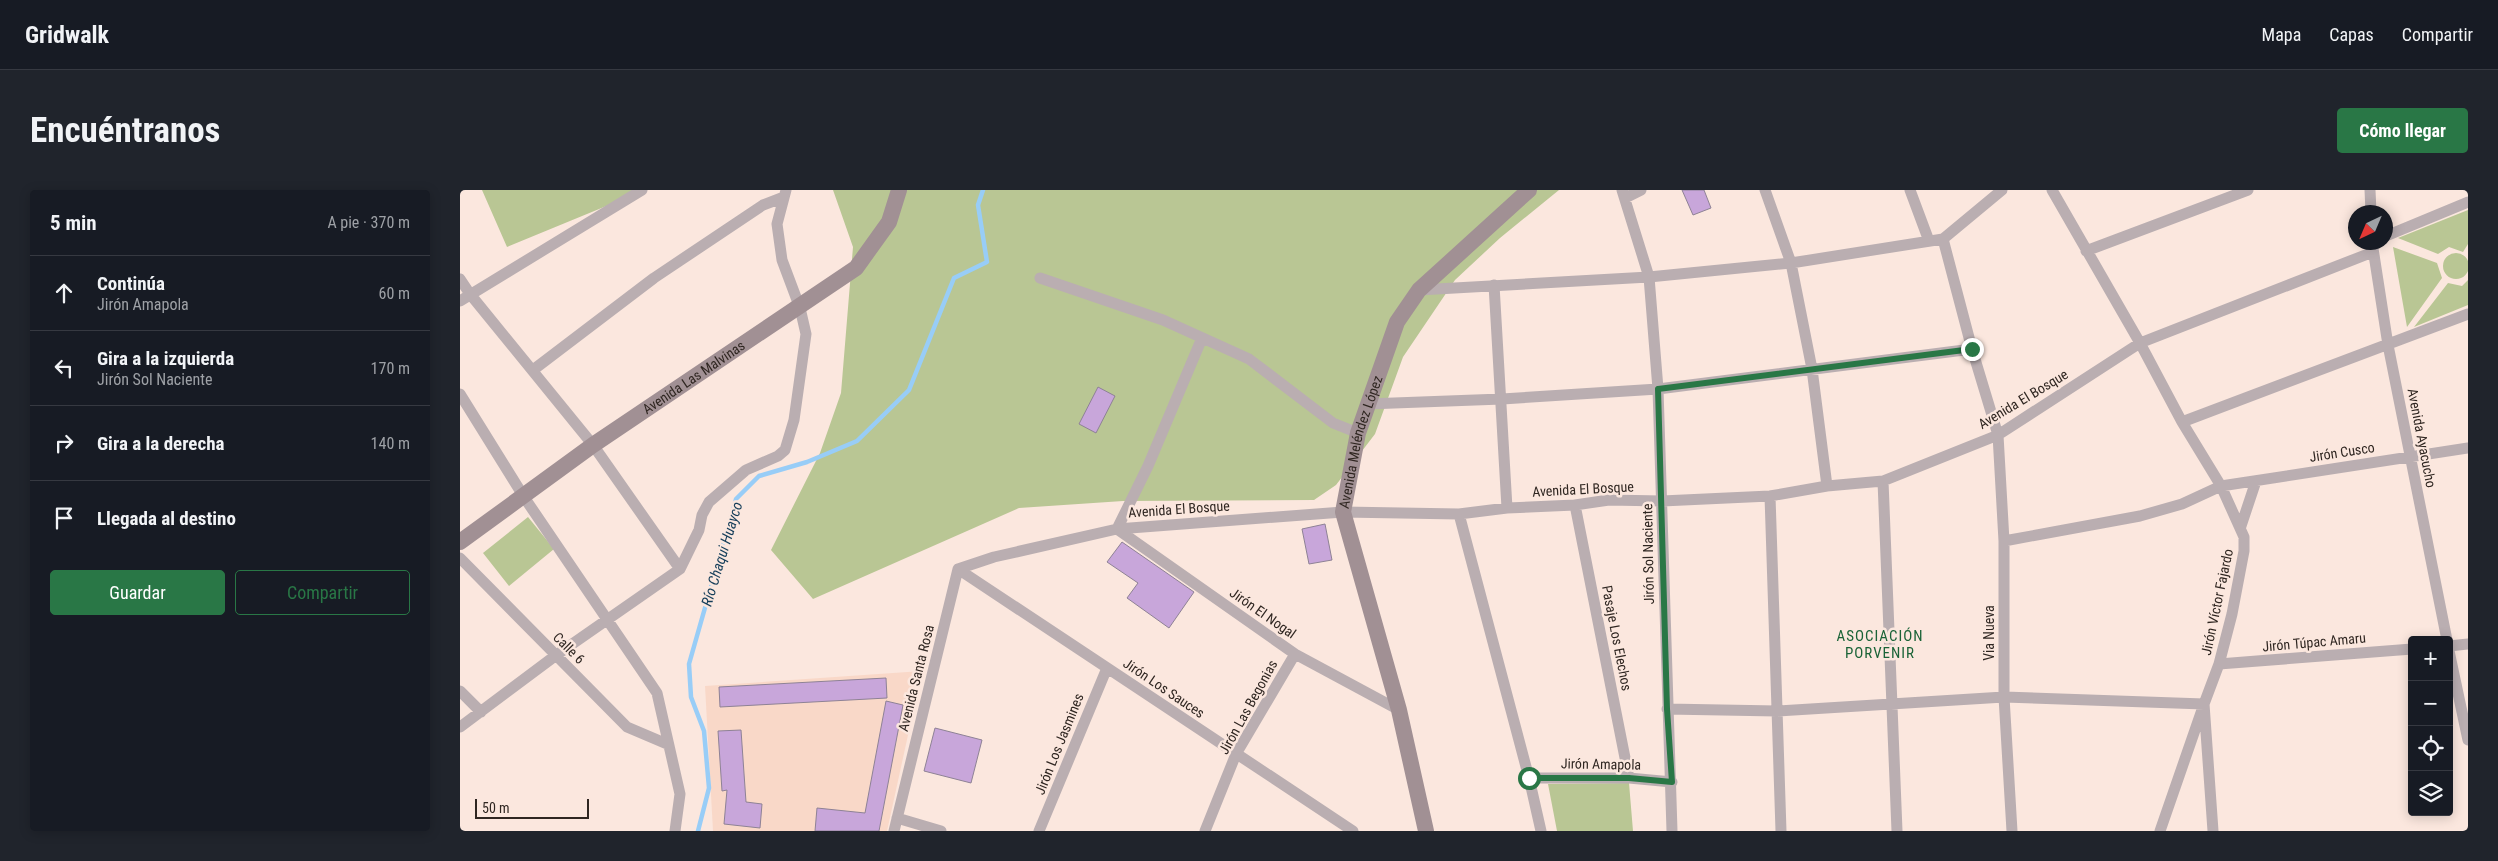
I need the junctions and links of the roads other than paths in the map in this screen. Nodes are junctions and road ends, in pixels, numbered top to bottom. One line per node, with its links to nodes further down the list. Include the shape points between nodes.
1 (642, 190): 27 (street)
2 (899, 190): 29 (street, Avenida Las Malvinas, via 889,222 856,268)
3 (1530, 190): 26 (street, Avenida Meléndez López)
4 (1641, 190): 12 (street)
5 (1764, 190): 21 (street)
6 (1910, 190): 17 (street)
7 (2002, 190): 16 (street)
8 (2052, 190): 20 (street, Jirón Víctor Fajardo)
9 (2248, 190): 20 (street)
10 (2370, 190): 14 (street)
11 (785, 194): 29 (street, via 777,224 782,260); 36 (street, via 763,205 654,278)
12 (1623, 194): 22 (street, Jirón Sol Naciente)
13 (2468, 202): 15 (street)
14 (2371, 205)
15 (2393, 233)
16 (1943, 239): 17 (street); 34 (street, Via Nueva)
17 (1929, 241): 21 (street)
18 (2365, 250): 32 (street, Avenida El Bosque)
19 (2372, 250): 33 (street, Avenida Ayacucho)
20 (2086, 251): 32 (street, Jirón Víctor Fajardo)
21 (1791, 263): 22 (street); 35 (street)
22 (1649, 277): 25 (street); 37 (street, Jirón Sol Naciente)
23 (1040, 278): 31 (street, via 1163,320)
24 (460, 279): 27 (street)
25 (1494, 286): 26 (street); 39 (street)
26 (1419, 290): 40 (street, Avenida Meléndez López, via 1397,322)
27 (470, 294): 28 (street); 36 (street)
28 (460, 301)
29 (800, 308): 44 (street, Avenida Las Malvinas); 63 (street, via 806,334 794,420 785,450 746,470 709,502)
30 (2468, 314): 33 (street)
31 (1202, 338): 42 (street, via 1249,359 1333,423); 59 (street, via 1148,466)
32 (2140, 342): 41 (street, Jirón Víctor Fajardo); 43 (street, Avenida El Bosque)
33 (2388, 345): 41 (street); 46 (street, Avenida Ayacucho)
34 (1972, 349): 35 (street); 43 (street, Via Nueva)
35 (1812, 369): 37 (street); 49 (street)
36 (533, 370): 44 (street)
37 (1658, 389): 39 (street); 53 (street, Jirón Sol Naciente)
38 (460, 394): 52 (street)
39 (1502, 399): 40 (street); 55 (street)
40 (1367, 404): 42 (street, Avenida Meléndez López)
41 (2182, 422): 50 (street, Jirón Víctor Fajardo)
42 (1358, 433): 56 (street, Avenida Meléndez López)
43 (1998, 435): 47 (street, Avenida El Bosque); 60 (street, Via Nueva)
44 (593, 445): 52 (street, Avenida Las Malvinas); 63 (street)
45 (2468, 448): 46 (street, Jirón Cusco)
46 (2411, 456): 48 (street, Jirón Cusco); 66 (street, Avenida Ayacucho)
47 (1883, 481): 49 (street, Avenida El Bosque); 78 (street)
48 (2256, 481): 50 (street, Jirón Cusco); 58 (street)
49 (1827, 486): 51 (street, Avenida El Bosque)
50 (2221, 486): 58 (street, Jirón Víctor Fajardo); 60 (street, Jirón Cusco, via 2182,504 2140,516)
51 (1770, 496): 53 (street, Avenida El Bosque); 81 (street)
52 (524, 497): 61 (street, Avenida Las Malvinas); 65 (street)
53 (1662, 501): 54 (street, Avenida El Bosque, via 1609,500); 79 (street, Jirón Sol Naciente)
54 (1575, 505): 55 (street, Avenida El Bosque); 88 (street, Pasaje Los Elechos)
55 (1508, 508): 57 (street, Avenida El Bosque)
56 (1343, 512): 57 (street, Avenida El Bosque); 59 (street, Avenida El Bosque); 80 (street, Avenida Meléndez López)
57 (1458, 514): 87 (street)
58 (2241, 526): 72 (street, Jirón Víctor Fajardo, via 2244,551)
59 (1117, 529): 64 (street, Avenida El Bosque, via 994,557); 70 (street, Jirón El Nogal)
60 (2004, 541): 76 (street, Via Nueva)
61 (460, 542)
62 (460, 558): 71 (street, Calle 6)
63 (680, 569): 65 (street)
64 (958, 569): 73 (street, Jirón Los Sauces); 90 (street, Avenida Santa Rosa)
65 (606, 620): 71 (street); 85 (street, via 658,693)
66 (2446, 636)
67 (2468, 644): 68 (street)
68 (2453, 646)
69 (2408, 649): 72 (street, Jirón Túpac Amaru)
70 (1295, 654): 80 (street, Jirón El Nogal); 86 (street, Jirón Las Begonias)
71 (555, 656): 82 (street); 85 (street, Calle 6, via 627,727)
72 (2219, 664): 77 (street, Jirón Víctor Fajardo)
73 (1107, 668): 86 (street, Jirón Los Sauces); 94 (street, Jirón Los Jasmines)
74 (2453, 670): 84 (street)
75 (460, 691): 82 (street)
76 (2004, 698): 77 (street); 78 (street); 102 (street, Via Nueva)
77 (2204, 704): 103 (street); 104 (street, Jirón Víctor Fajardo)
78 (1892, 705): 81 (street); 101 (street)
79 (1667, 709): 81 (street); 89 (street, Jirón Sol Naciente)
80 (1399, 710): 97 (street, Avenida Meléndez López)
81 (1777, 711): 100 (street)
82 (481, 712): 83 (street)
83 (460, 727)
84 (2468, 740)
85 (667, 744): 91 (street, via 680,794)
86 (1236, 754): 95 (street, Jirón Las Begonias); 96 (street, Jirón Los Sauces)
87 (1529, 778): 88 (street, Jirón Amapola); 98 (street)
88 (1629, 778): 89 (street, Jirón Amapola)
89 (1672, 782): 99 (street, Jirón Sol Naciente)
90 (897, 818): 92 (street, Avenida Santa Rosa); 93 (street)
91 (675, 831)
92 (894, 831)
93 (941, 831)
94 (1040, 831)
95 (1205, 831)
96 (1352, 831)
97 (1426, 831)
98 (1541, 831)
99 (1672, 831)
100 (1781, 831)
101 (1897, 831)
102 (2012, 831)
103 (2160, 831)
104 (2213, 831)

